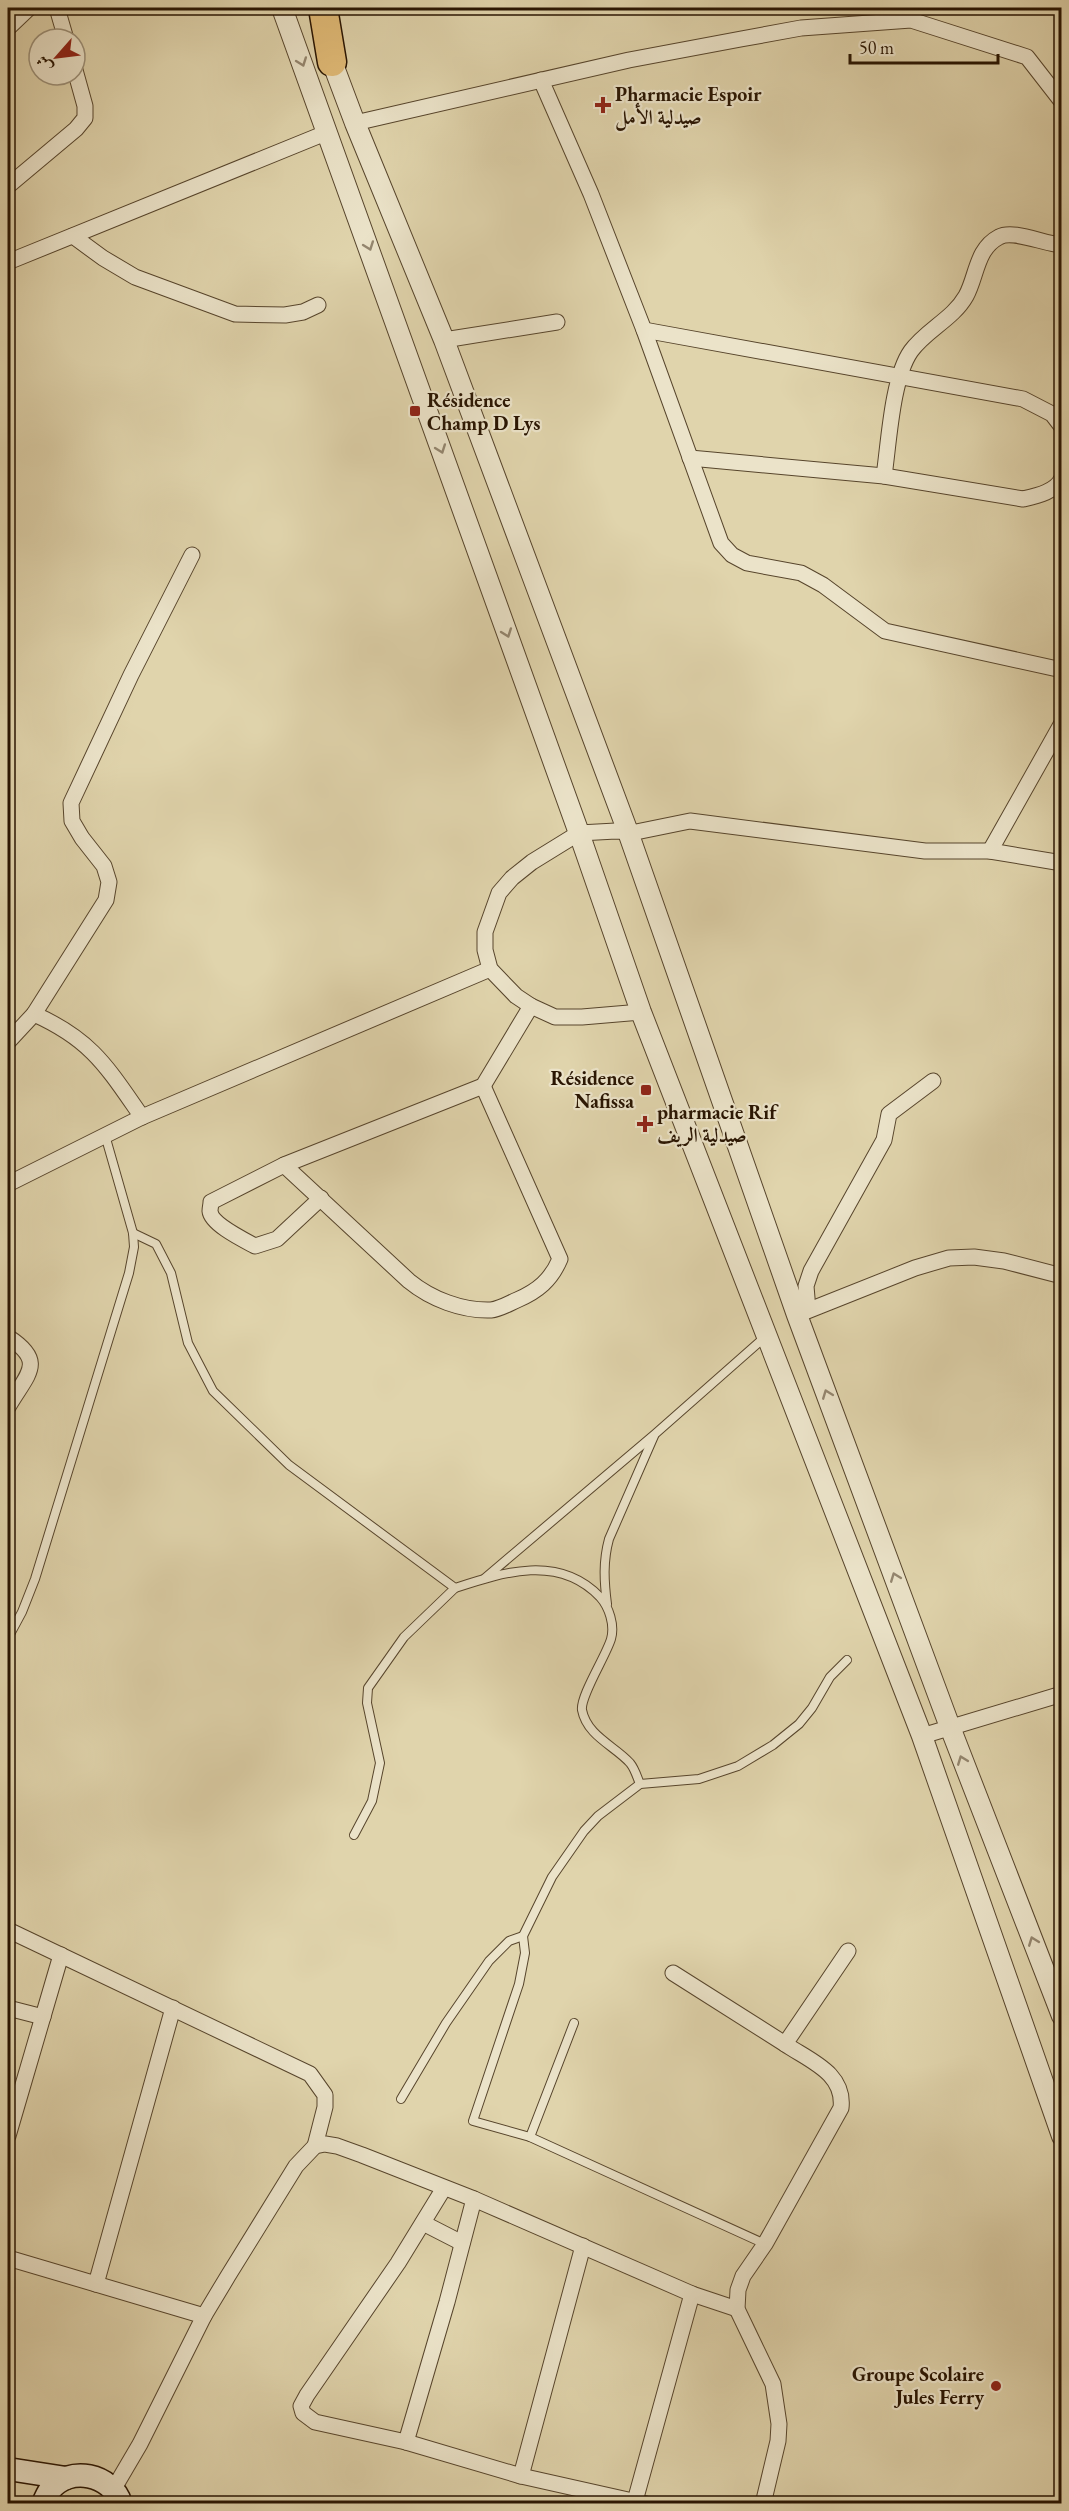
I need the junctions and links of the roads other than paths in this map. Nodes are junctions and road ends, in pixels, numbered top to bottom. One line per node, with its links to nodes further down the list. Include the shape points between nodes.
1 (29, 8): 7 (street)
2 (57, 8): 6 (street)
3 (282, 8): 13 (street, one-way to 13)
4 (312, 8): 8 (street)
5 (323, 8): 8 (highway)
6 (63, 27)
7 (8, 28)
8 (332, 62): 12 (street)
9 (541, 80): 11 (street, via 801,28 911,20 1027,57); 12 (street); 20 (street)
10 (80, 87): 14 (street, via 85,118)
11 (1062, 102)
12 (355, 123): 21 (street)
13 (328, 132): 15 (street); 31 (street, one-way to 31)
14 (8, 186)
15 (73, 236): 17 (street); 18 (street, via 135,277 235,314 285,315)
16 (1062, 245): 22 (street, via 1013,234 999,237 979,258 966,296 911,350)
17 (8, 262)
18 (318, 305)
19 (557, 322): 21 (street)
20 (644, 330): 22 (street); 24 (street)
21 (444, 340): 30 (street)
22 (899, 377): 23 (street, via 1023,399 1052,414); 25 (street)
23 (1062, 428)
24 (690, 458): 25 (street); 28 (street, via 721,543 732,555 747,563 801,573 885,631)
25 (884, 476): 26 (street, via 1023,499)
26 (1061, 484)
27 (192, 555): 37 (street, via 71,803 72,820 104,866 108,891)
28 (1062, 670)
29 (1062, 723): 32 (street)
30 (628, 831): 31 (street); 32 (street, via 690,821 925,851); 48 (street)
31 (579, 833): 34 (street, via 532,862 499,893 485,932); 36 (street)
32 (990, 851): 33 (street)
33 (1062, 863)
34 (490, 969): 35 (street); 41 (street)
35 (531, 1006): 36 (street, via 555,1017); 40 (street)
36 (641, 1012): 49 (street)
37 (34, 1014): 38 (street); 41 (street, via 77,1036 95,1053)
38 (8, 1042)
39 (933, 1081): 48 (street, via 889,1114 884,1140 811,1271)
40 (483, 1086): 43 (street); 45 (street, via 560,1259 536,1292 493,1310 426,1294)
41 (142, 1117): 42 (street)
42 (105, 1135): 44 (street); 46 (lane)
43 (284, 1165): 45 (street); 45 (street, via 211,1202 213,1219 255,1246 277,1239)
44 (8, 1184)
45 (321, 1198)
46 (133, 1233): 54 (lane, via 156,1244 171,1273 188,1343 213,1391 289,1465); 56 (lane, via 129,1273 42,1559)
47 (1062, 1276): 48 (street, via 1004,1261 949,1258)
48 (802, 1312): 59 (street, one-way to 48)
49 (767, 1335): 52 (lane); 60 (street)
50 (8, 1337): 51 (street, via 26,1349 31,1366)
51 (8, 1407)
52 (655, 1434): 53 (lane); 55 (lane, via 604,1556)
53 (483, 1578): 54 (lane); 55 (lane, via 527,1571 561,1571 587,1585)
54 (455, 1588): 64 (lane, via 404,1637 368,1689 367,1703 380,1763 372,1801)
55 (607, 1604): 61 (lane, via 611,1637 582,1708 593,1732 632,1764)
56 (8, 1638)
57 (847, 1660): 61 (lane, via 830,1677 799,1724 738,1766 699,1779)
58 (1062, 1694): 59 (street)
59 (950, 1727): 60 (street); 62 (street, one-way to 59)
60 (922, 1736): 63 (street)
61 (640, 1784): 66 (lane, via 584,1831 552,1877)
62 (978, 1800): 63 (street); 72 (street, one-way to 62)
63 (949, 1809): 78 (street)
64 (354, 1835)
65 (8, 1930): 68 (street)
66 (523, 1936): 76 (lane, via 509,1941 489,1960); 79 (lane, via 525,1953 519,1984 473,2121)
67 (848, 1952): 75 (street)
68 (61, 1956): 71 (street); 73 (street)
69 (673, 1974): 75 (street)
70 (8, 2008): 73 (street)
71 (173, 2008): 80 (street, via 310,2074 325,2095); 88 (street)
72 (1062, 2016)
73 (43, 2017): 77 (street)
74 (574, 2024): 79 (lane)
75 (785, 2044): 85 (street, via 838,2082 841,2108)
76 (401, 2098)
77 (8, 2132)
78 (1062, 2136)
79 (530, 2137): 85 (lane)
80 (315, 2146): 81 (street, via 337,2146); 91 (street, via 296,2166)
81 (444, 2188): 82 (street); 83 (street)
82 (474, 2199): 84 (street); 86 (street)
83 (423, 2223): 84 (street); 92 (street, via 301,2406 303,2413 315,2422)
84 (462, 2243): 92 (street)
85 (765, 2244): 90 (street, via 743,2276)
86 (583, 2246): 89 (street); 94 (street)
87 (8, 2258): 88 (street)
88 (96, 2284): 91 (street)
89 (692, 2294): 90 (street); 97 (street)
90 (737, 2309): 99 (street, via 764,2362 776,2399 778,2441)
91 (204, 2316): 96 (street, via 140,2444)
92 (406, 2442): 94 (street)
93 (8, 2469): 95 (main road)
94 (521, 2476): 97 (street)
95 (66, 2478): 96 (main road, via 87,2475 106,2483); 98 (main road, via 50,2489)
96 (120, 2499)
97 (641, 2502)
98 (43, 2504)
99 (764, 2504)

